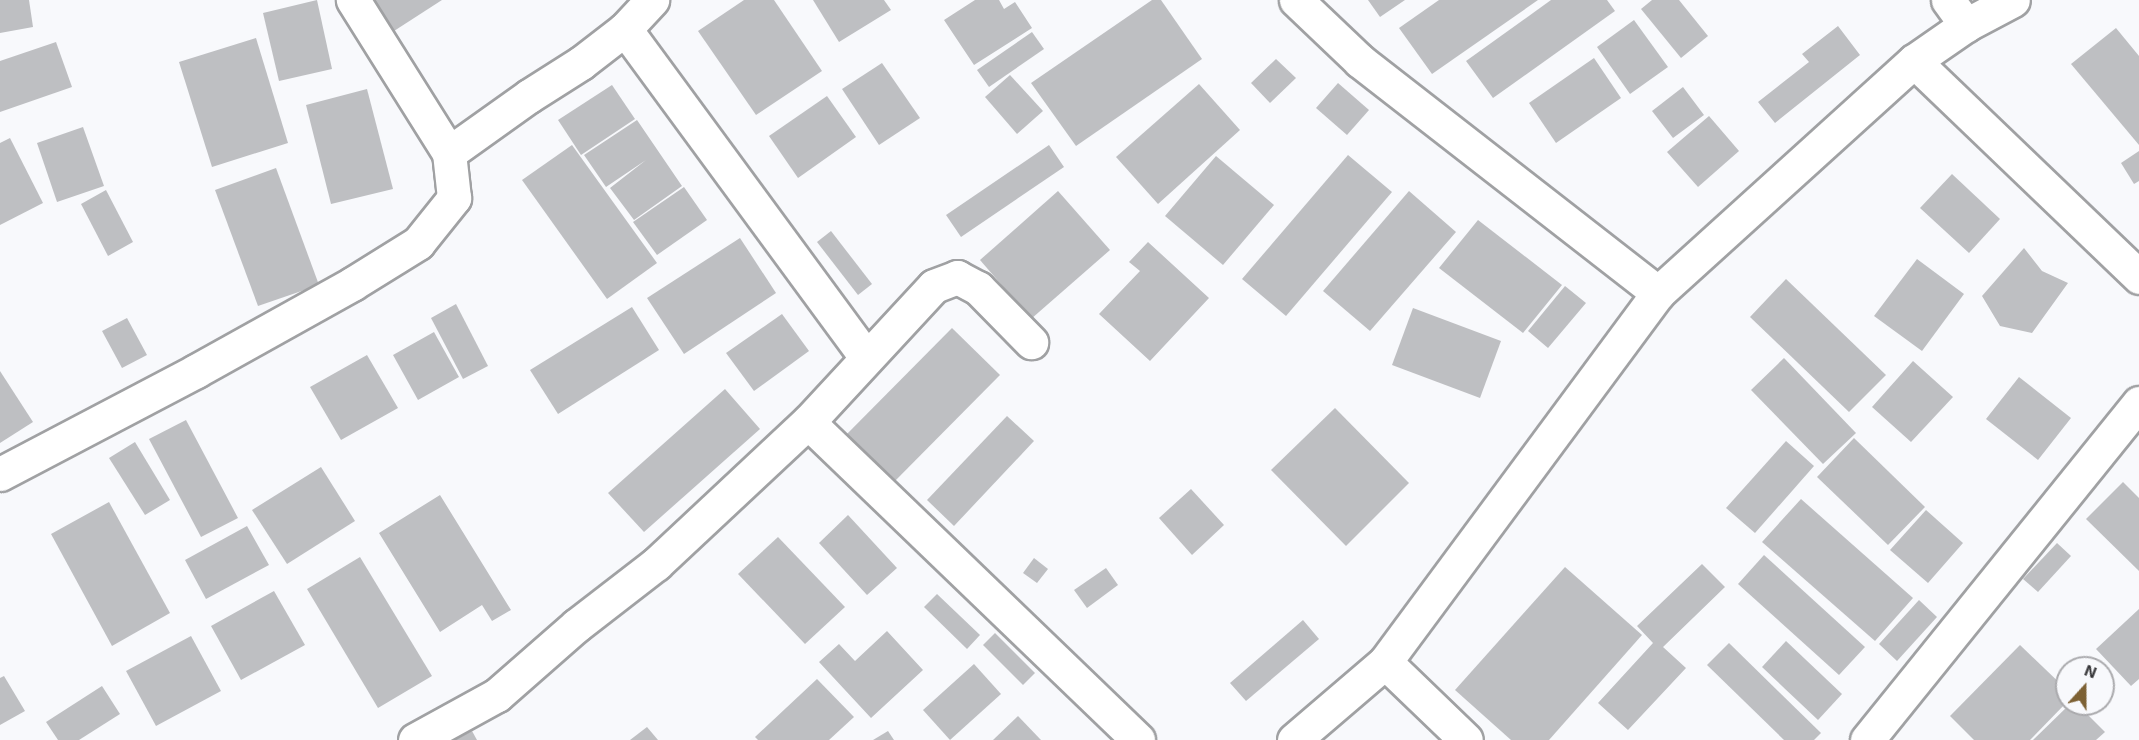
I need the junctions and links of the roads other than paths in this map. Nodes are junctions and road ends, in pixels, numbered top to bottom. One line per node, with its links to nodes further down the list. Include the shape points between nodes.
1 (352, 0): 8 (street)
2 (652, 0): 6 (street)
3 (1296, 0): 10 (street, via 1360,61)
4 (2013, 0): 5 (street)
5 (1957, 13): 7 (street)
6 (625, 29): 8 (street); 12 (street)
7 (1914, 61): 9 (street); 10 (street)
8 (449, 153): 15 (street, via 454,198 418,243 206,365)
9 (2139, 277)
10 (1658, 293): 16 (street)
11 (1031, 342): 12 (street, via 978,288 957,277 934,286)
12 (866, 357): 14 (street)
13 (2139, 403): 21 (street)
14 (808, 422): 17 (street, via 656,564 577,625 497,695); 18 (street)
15 (0, 474)
16 (1385, 662): 19 (street); 20 (street)
17 (415, 740)
18 (1138, 740)
19 (1294, 740)
20 (1466, 740)
21 (1867, 740)

